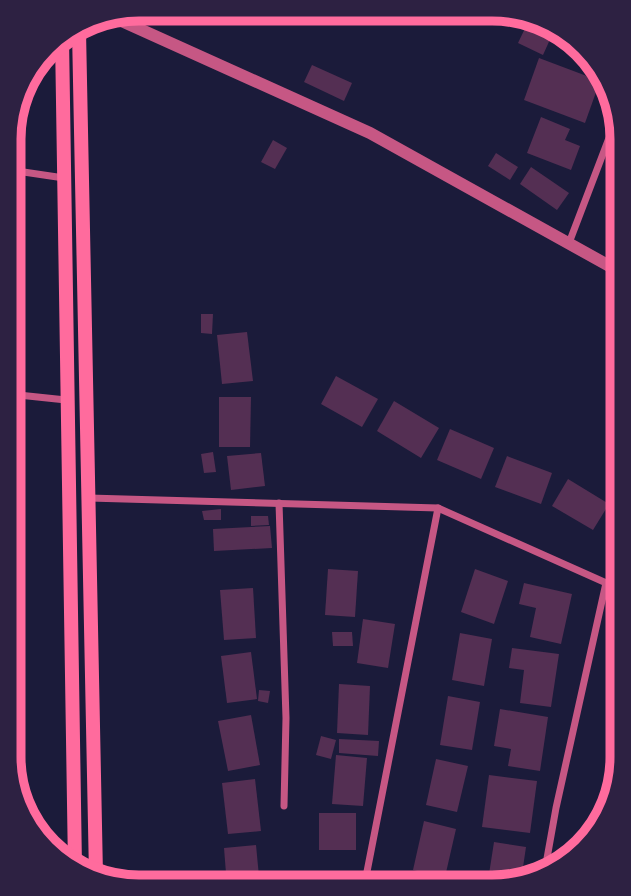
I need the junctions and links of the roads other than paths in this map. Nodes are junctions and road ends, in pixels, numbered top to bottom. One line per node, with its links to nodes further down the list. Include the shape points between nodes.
1 (124, 22): 7 (street, via 370,133)
2 (79, 38): 11 (main road)
3 (62, 49): 6 (main road)
4 (610, 136): 7 (street)
5 (21, 172): 6 (street)
6 (64, 178): 10 (main road)
7 (569, 243): 8 (street)
8 (610, 266)
9 (21, 395): 10 (street)
10 (66, 400): 17 (main road)
11 (88, 498): 12 (street); 19 (main road)
12 (279, 503): 13 (street); 16 (street)
13 (438, 508): 14 (street); 20 (street)
14 (606, 583): 15 (street); 18 (street)
15 (610, 585)
16 (284, 806)
17 (75, 856)
18 (546, 862)
19 (96, 867)
20 (366, 875)

